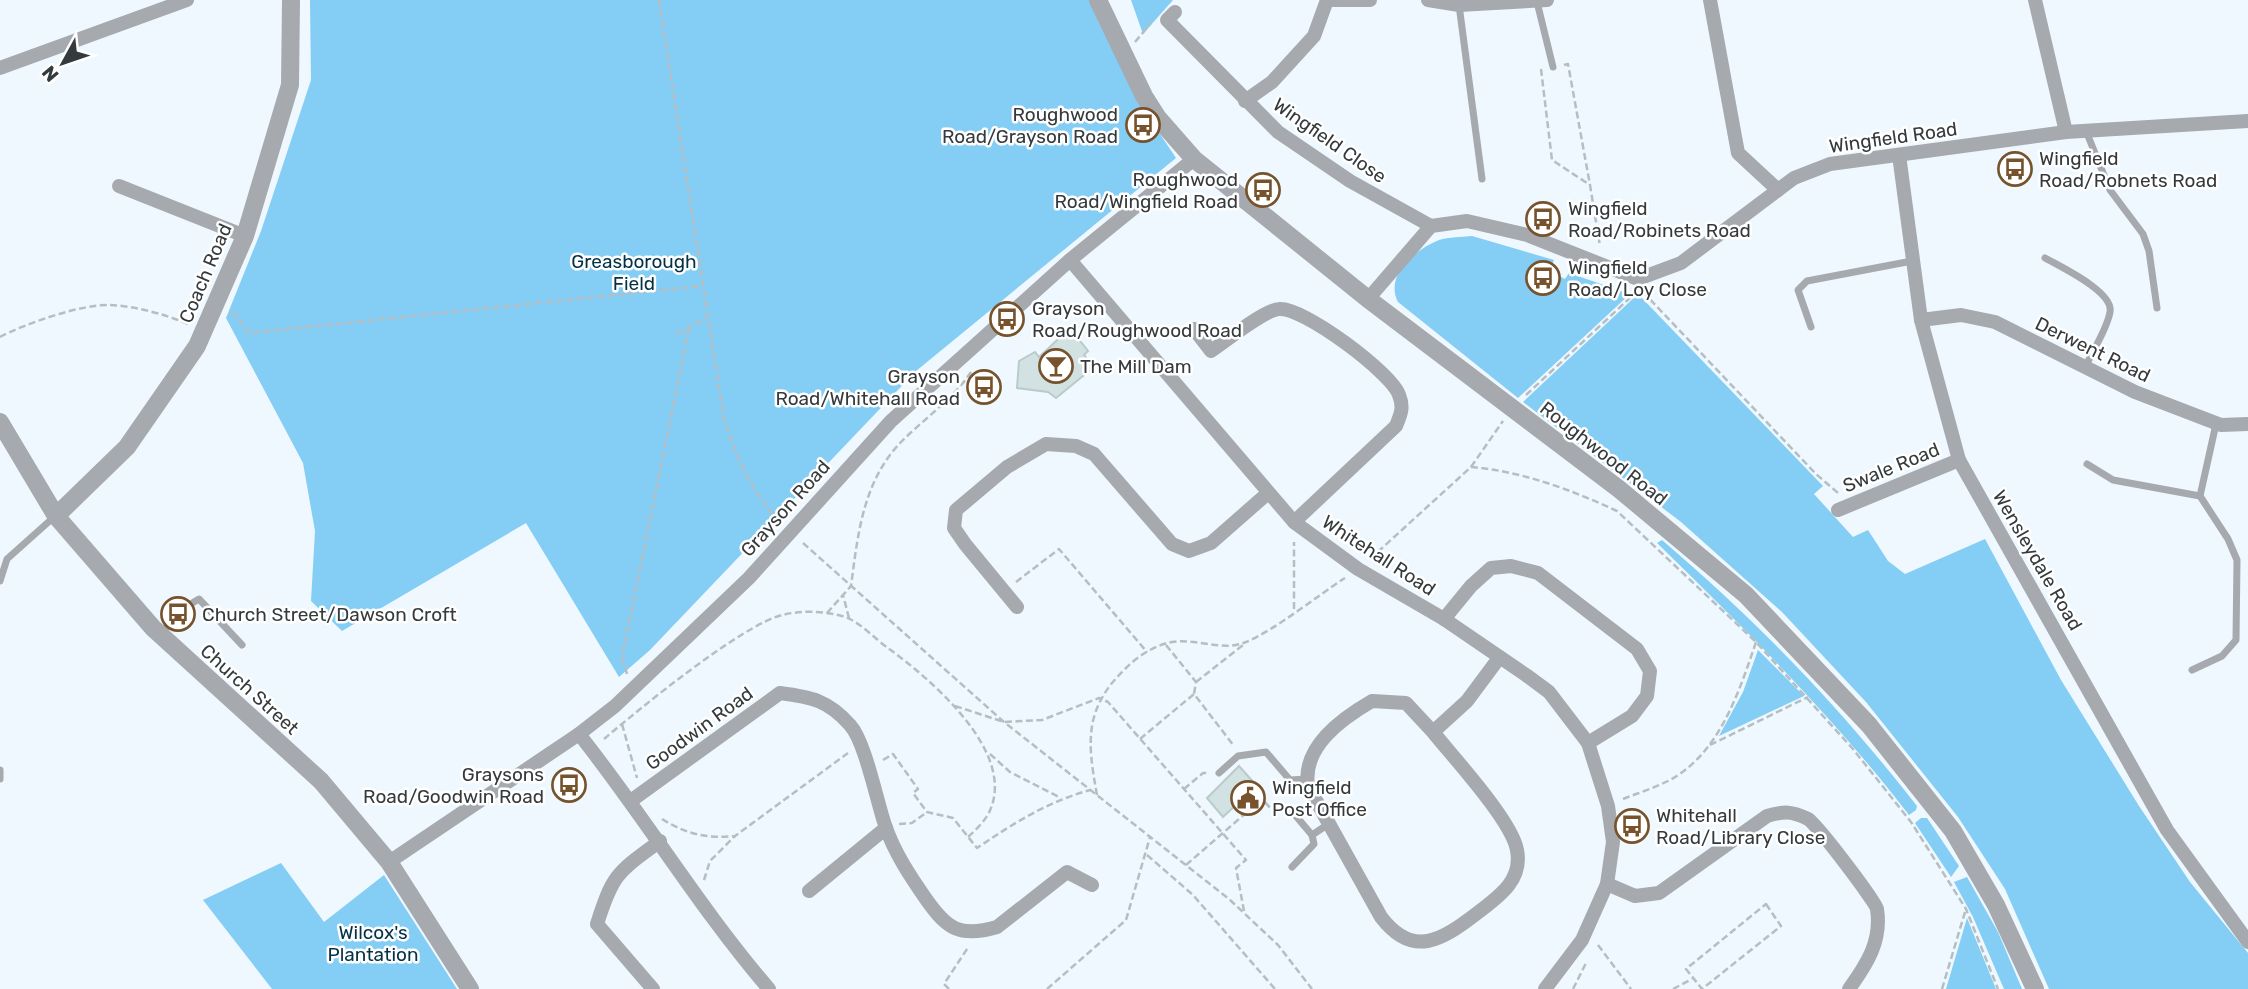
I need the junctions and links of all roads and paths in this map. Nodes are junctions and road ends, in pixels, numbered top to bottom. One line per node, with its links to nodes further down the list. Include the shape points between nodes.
1 (187, 0): 12 (street)
2 (291, 0): 30 (street, Coach Road, via 290,85)
3 (659, 0): 35 (path)
4 (1098, 0): 16 (street, Roughwood Road)
5 (1328, 0): 6 (street); 19 (street, via 1314,36 1272,82)
6 (1370, 0)
7 (1428, 0): 13 (street)
8 (1710, 0): 28 (street, via 1738,153)
9 (2035, 0): 22 (street)
10 (1542, 1): 11 (street); 17 (lane)
11 (1489, 3): 13 (street)
12 (163, 5): 18 (street)
13 (1459, 5): 25 (lane)
14 (1175, 12): 19 (street, Wingfield Close, via 1167,20)
15 (1153, 19): 16 (path, via 1140,40)
16 (1120, 49): 24 (street, Roughwood Road, via 1158,118)
17 (1553, 67): 26 (path, via 1568,64); 26 (path, via 1539,70 1552,160)
18 (0, 68)
19 (1245, 101): 29 (street, Wingfield Close, via 1278,132 1350,181)
20 (2248, 121): 21 (street, Wingfield Road)
21 (2086, 131): 22 (street, Wingfield Road); 37 (lane, via 2110,190 2143,234)
22 (2066, 132): 23 (street, Wingfield Road)
23 (1899, 155): 28 (street, Wingfield Road, via 1830,164 1794,178); 33 (street, Wensleydale Road)
24 (1194, 159): 32 (street, Grayson Road); 36 (street, Roughwood Road)
25 (1482, 179)
26 (1590, 185): 34 (path)
27 (119, 186): 30 (street)
28 (1778, 190): 34 (street, Wingfield Road, via 1681,263 1638,279)
29 (1431, 226): 34 (street, Wingfield Road, via 1466,221 1527,234); 36 (street)
30 (245, 236): 40 (street, Coach Road)
31 (2045, 258): 46 (lane, via 2109,301 2110,312)
32 (1070, 260): 55 (street, Whitehall Road); 61 (street, Grayson Road, via 891,421)
33 (1913, 261): 39 (street, Wensleydale Road); 41 (lane, via 1807,281 1798,290)
34 (1603, 267)
35 (702, 286): 38 (path); 40 (path, via 249,333 235,314)
36 (1368, 299): 48 (street, Roughwood Road)
37 (2157, 308)
38 (706, 317): 42 (path); 61 (path, via 724,419 740,467 765,506)
39 (1921, 320): 46 (street, Derwent Road, via 1961,315 1995,322); 52 (street, Wensleydale Road)
40 (207, 322): 45 (path, via 107,305 52,317); 59 (street, Coach Road, via 197,346 127,447)
41 (1811, 327)
42 (689, 328): 44 (path); 81 (path, via 622,657)
43 (1194, 329): 60 (street, Whitehall Road, via 1211,351 1276,309 1290,309 1318,325 1399,392 1403,410 1396,426)
44 (677, 334)
45 (0, 337)
46 (2085, 368): 50 (street, Derwent Road)
47 (972, 369): 64 (path, via 900,444 875,479 861,513)
48 (1513, 407): 54 (path); 56 (path, via 1640,288 1816,474 1835,493); 144 (street, Roughwood Road, via 1746,595 1869,725 1952,831 1996,905)
49 (0, 422): 59 (street, Church Street)
50 (2216, 423): 51 (street, Derwent Road); 57 (lane)
51 (2248, 424)
52 (1959, 460): 58 (street, Swale Road); 128 (street, Wensleydale Road, via 2167,830)
53 (2087, 464): 57 (lane, via 2113,480)
54 (1471, 467): 62 (path); 73 (path, via 1500,469 1617,512)
55 (1268, 493): 60 (street, Whitehall Road); 65 (street, via 1210,543 1189,551 1172,544 1094,454 1076,446 1046,444 1007,467 956,510 954,527)
56 (1845, 493)
57 (2200, 496): 79 (lane, via 2237,559 2236,640 2222,656)
58 (1838, 510)
59 (55, 516): 63 (lane, via 7,559); 72 (street, Church Street)
60 (1294, 522): 62 (street, Whitehall Road); 68 (path)
61 (790, 531): 64 (path); 81 (street, Grayson Road, via 749,578)
62 (1358, 569): 68 (path); 71 (street, Whitehall Road)
63 (0, 581)
64 (851, 586): 66 (path); 86 (path)
65 (1004, 591): 67 (street); 77 (path, via 1059,549)
66 (843, 595): 69 (path); 70 (path)
67 (1017, 607)
68 (1294, 611): 74 (path)
69 (827, 613)
70 (849, 618)
71 (1444, 619): 78 (street, Whitehall Road); 91 (street, Whitehall Road, via 1490,568 1511,566 1538,573 1637,649 1650,671 1647,696 1632,716)
72 (160, 635): 75 (lane, via 184,608 199,599); 118 (street, Church Street, via 321,781)
73 (1756, 642): 83 (path); 93 (path, via 1742,684)
74 (1245, 643): 76 (path); 80 (path)
75 (242, 645)
76 (1166, 645): 77 (path); 80 (path)
77 (1147, 652): 84 (path)
78 (1499, 658): 88 (street, via 1467,701); 91 (street, Whitehall Road, via 1549,692)
79 (2192, 670)
80 (1196, 682): 82 (path)
81 (632, 691): 89 (street, Grayson Road)
82 (1194, 694): 90 (path); 95 (path)
83 (1808, 697): 93 (path); 125 (path, via 1911,821)
84 (1100, 698): 86 (path, via 1042,720); 90 (path); 103 (path, via 1090,743)
85 (952, 705): 86 (path)
86 (1004, 722): 102 (path)
87 (622, 724): 104 (path)
88 (1433, 732): 100 (street, via 1406,703 1372,701 1319,743); 110 (street, via 1514,836 1518,866 1504,892 1445,938 1407,939 1381,917)
89 (579, 734): 104 (street); 118 (street, Grayson Road)
90 (1140, 739): 101 (path)
91 (1588, 743): 107 (street, Whitehall Road)
92 (859, 745): 97 (street, Goodwin Road); 104 (street, Goodwin Road, via 852,726 819,699 780,693); 114 (path)
93 (1709, 746): 107 (path, via 1671,780)
94 (988, 753): 105 (path, via 1010,772)
95 (1238, 755): 98 (lane); 100 (lane, via 1266,752 1290,780)
96 (0, 769): 99 (lane)
97 (869, 769): 108 (path, via 893,754 918,789 913,793); 111 (street, Goodwin Road)
98 (1219, 773): 101 (path, via 1203,772)
99 (0, 779)
100 (1307, 779): 110 (street)
101 (1184, 789): 112 (path)
102 (1090, 790): 103 (path); 105 (path)
103 (1097, 795): 115 (path)
104 (637, 797): 116 (street)
105 (1061, 798): 108 (path, via 1029,812 977,848 953,818)
106 (1288, 806): 112 (path, via 1275,813 1262,799); 113 (lane)
107 (1608, 806): 121 (street, Whitehall Road, via 1613,842)
108 (926, 812): 111 (path, via 912,823)
109 (659, 818): 114 (path, via 685,833)
110 (1327, 825): 113 (lane)
111 (886, 828): 123 (street); 127 (street, Goodwin Road, via 906,872 941,920 963,933)
112 (1222, 833): 119 (path); 126 (path, via 1246,860 1236,868)
113 (1312, 835): 120 (lane, via 1314,844)
114 (735, 836): 124 (path, via 710,861)
115 (1150, 837): 117 (path); 119 (path)
116 (660, 841): 124 (street); 131 (street, via 627,864 610,883 597,924)
117 (1146, 854): 134 (path, via 1126,920); 135 (path, via 1193,895)
118 (389, 862): 130 (street, Church Street)
119 (1186, 864): 126 (path)
120 (1292, 867)
121 (1607, 884): 137 (street, Whitehall Road, via 1582,940); 141 (street, via 1635,896 1659,893 1767,816 1787,810 1812,820 1877,906 1877,938 1868,963)
122 (1091, 885): 127 (street, via 1067,872 996,927)
123 (809, 891)
124 (701, 900): 132 (street)
125 (1966, 909): 142 (path); 143 (path)
126 (1245, 914): 136 (path, via 1278,945)
127 (979, 932): 133 (path, via 944,984)
128 (2248, 942)
129 (1693, 979): 129 (path, via 1702,989 1781,926 1766,904 1686,969); 140 (path)
130 (470, 989)
131 (653, 989)
132 (769, 989)
133 (949, 989)
134 (1047, 989)
135 (1275, 989)
136 (1311, 989)
137 (1545, 989)
138 (1573, 989): 139 (path, via 1596,943)
139 (1631, 989)
140 (1673, 989)
141 (1849, 989)
142 (1942, 989)
143 (1998, 989)
144 (2035, 989)

